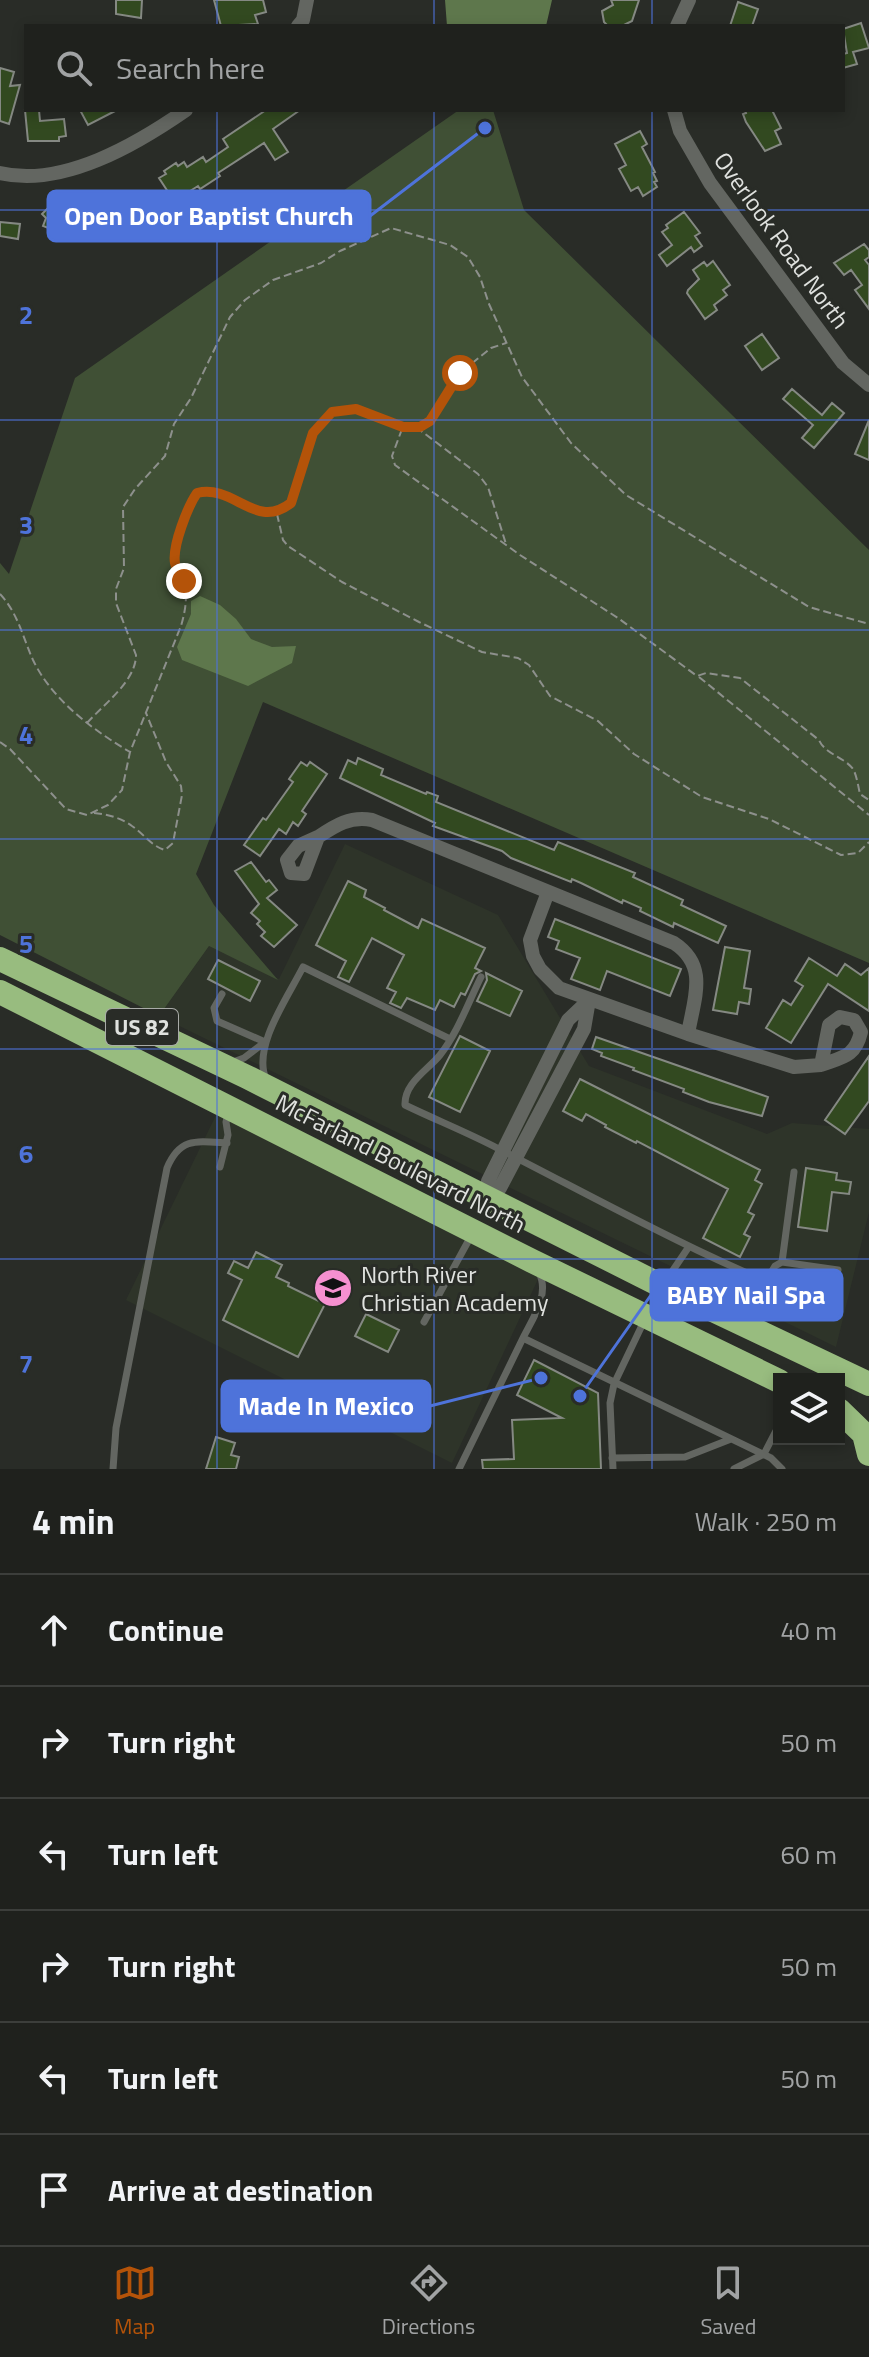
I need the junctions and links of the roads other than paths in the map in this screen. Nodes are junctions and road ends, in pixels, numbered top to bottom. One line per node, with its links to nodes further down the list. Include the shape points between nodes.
1 (307, 0): 3 (street)
2 (689, 0): 4 (street)
3 (300, 24)
4 (678, 24)
5 (183, 112): 7 (street, via 94,163 35,176)
6 (675, 112): 8 (street, Overlook Road North, via 710,183 843,363)
7 (0, 173)
8 (869, 385)
9 (318, 837): 10 (street, via 345,821 372,820)
10 (548, 892): 15 (street, via 530,940 533,956 559,988); 16 (street, via 686,952 697,978)
11 (0, 959): 19 (highway, McFarland Boulevard North / US 82)
12 (481, 977): 17 (lane)
13 (0, 992): 22 (highway, McFarland Boulevard North / US 82)
14 (222, 994): 18 (lane, via 214,1008 217,1021)
15 (589, 1000): 16 (street); 24 (street, via 584,1029)
16 (688, 1034): 20 (street, via 794,1067)
17 (450, 1039): 18 (lane, via 303,967); 24 (lane, via 410,1088 405,1105)
18 (265, 1042): 19 (lane, via 244,1058); 21 (lane, via 264,1077)
19 (222, 1065): 21 (highway, McFarland Boulevard North / US 82)
20 (821, 1065)
21 (284, 1096): 22 (highway, via 251,1093); 28 (highway, McFarland Boulevard North / US 82)
22 (230, 1109): 23 (lane); 27 (highway, McFarland Boulevard North / US 82)
23 (227, 1143): 25 (lane); 53 (lane, via 184,1144 167,1168 116,1428)
24 (509, 1154): 28 (street, via 500,1188); 31 (lane)
25 (220, 1167)
26 (794, 1172): 33 (lane)
27 (403, 1195): 28 (highway, via 461,1210); 30 (highway, McFarland Boulevard North / US 82)
28 (488, 1199): 29 (highway, McFarland Boulevard North / US 82)
29 (545, 1227): 30 (highway, via 502,1218); 36 (highway, US 82)
30 (474, 1230): 32 (highway, McFarland Boulevard North / US 82); 39 (lane)
31 (688, 1248): 35 (lane); 36 (lane)
32 (532, 1261): 38 (highway, McFarland Boulevard North / US 82); 40 (lane, via 543,1281 540,1302)
33 (782, 1262): 34 (lane); 35 (lane)
34 (838, 1270)
35 (765, 1283): 37 (lane)
36 (662, 1286): 43 (highway, US 82)
37 (831, 1307)
38 (646, 1316): 41 (highway, McFarland Boulevard North / US 82); 42 (lane)
39 (424, 1322)
40 (523, 1338): 42 (lane); 54 (lane)
41 (773, 1378)
42 (615, 1382): 48 (lane); 52 (lane, via 610,1403)
43 (867, 1383)
44 (845, 1413): 46 (highway)
45 (845, 1416): 50 (highway, via 864,1434)
46 (869, 1423)
47 (773, 1437): 49 (lane)
48 (731, 1439): 49 (lane); 51 (lane)
49 (764, 1454): 57 (lane); 58 (lane)
50 (869, 1454)
51 (685, 1457): 52 (lane); 56 (lane)
52 (612, 1458): 55 (lane)
53 (113, 1469)
54 (459, 1469)
55 (613, 1469)
56 (685, 1469)
57 (734, 1469)
58 (782, 1469)

